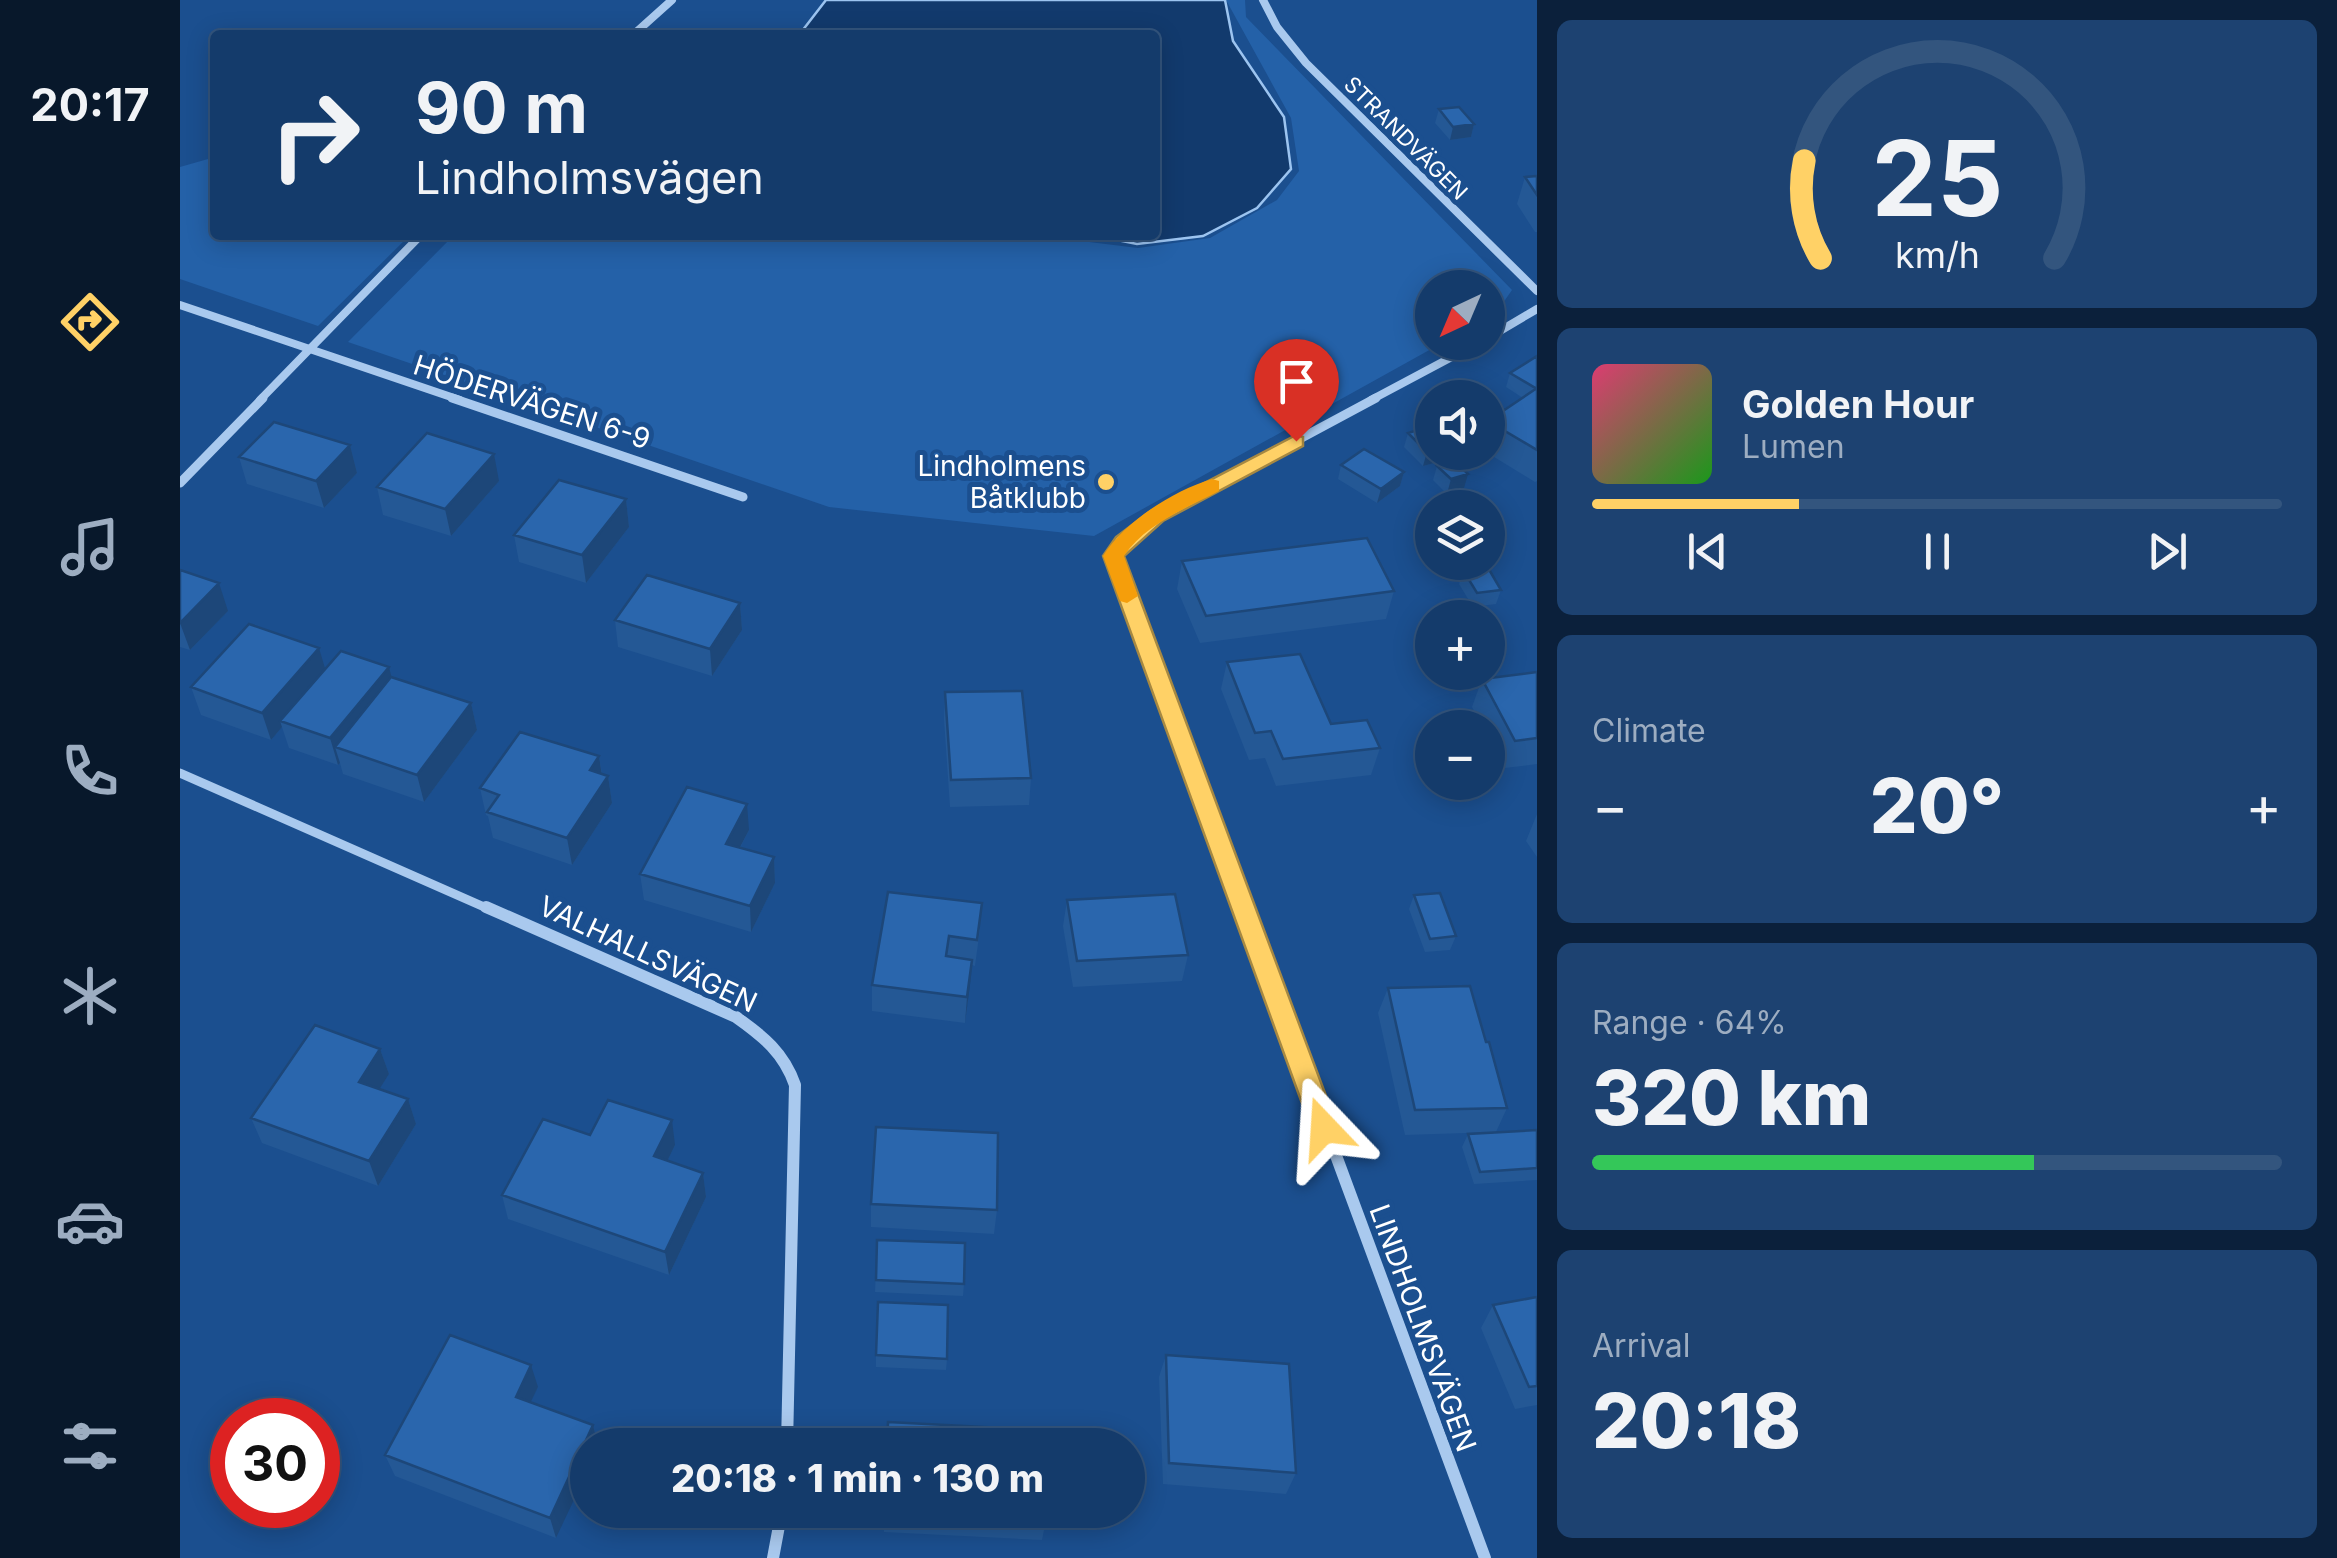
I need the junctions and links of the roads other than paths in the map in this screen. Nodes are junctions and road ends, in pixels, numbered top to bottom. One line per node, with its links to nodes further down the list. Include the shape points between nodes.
1 (672, 0): 3 (street)
2 (1263, 0): 5 (street, STRANDVÄGEN, via 1290,45)
3 (639, 30)
4 (416, 240): 9 (street)
5 (1537, 291)
6 (180, 305): 9 (street, HÖDERVÄGEN 6-9)
7 (1537, 309): 8 (street)
8 (1505, 328)
9 (306, 350): 11 (street); 12 (street, HÖDERVÄGEN 6-9)
10 (1446, 360): 17 (street, LINDHOLMSVÄGEN, via 1156,516 1114,556)
11 (180, 483)
12 (743, 496)
13 (180, 774): 14 (street, VALHALLSVÄGEN, via 736,1017 774,1043 795,1085)
14 (786, 1428)
15 (779, 1528): 16 (street)
16 (773, 1558)
17 (1485, 1558)

